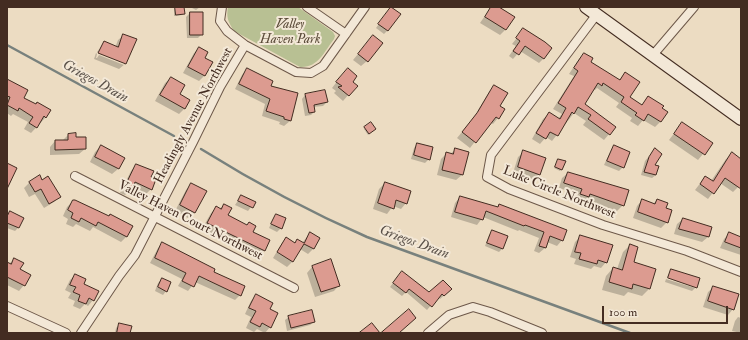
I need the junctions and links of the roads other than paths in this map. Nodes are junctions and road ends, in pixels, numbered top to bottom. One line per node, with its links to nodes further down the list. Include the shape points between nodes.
1 (222, 7): 8 (street, via 220,21 226,32)
2 (308, 7): 7 (street)
3 (365, 7): 7 (street, Headingly Avenue Northwest)
4 (586, 7): 6 (main road)
5 (694, 7): 9 (street)
6 (597, 14): 9 (main road); 13 (street, Luke Circle Northwest, via 491,155 487,177 509,189 603,225 687,251)
7 (346, 34): 8 (street, Headingly Avenue Northwest, via 323,66 311,73 296,72)
8 (245, 45): 12 (street, Headingly Avenue Northwest, via 220,87)
9 (653, 55): 10 (main road)
10 (741, 119)
11 (75, 176): 12 (street, Valley Haven Court Northwest)
12 (154, 217): 14 (street, Valley Haven Court Northwest); 17 (street, Headingly Avenue Northwest, via 135,255)
13 (741, 272)
14 (294, 288)
15 (7, 306): 16 (street)
16 (66, 333)
17 (81, 333)
18 (428, 333): 19 (street, via 449,315 473,307)
19 (542, 333)

